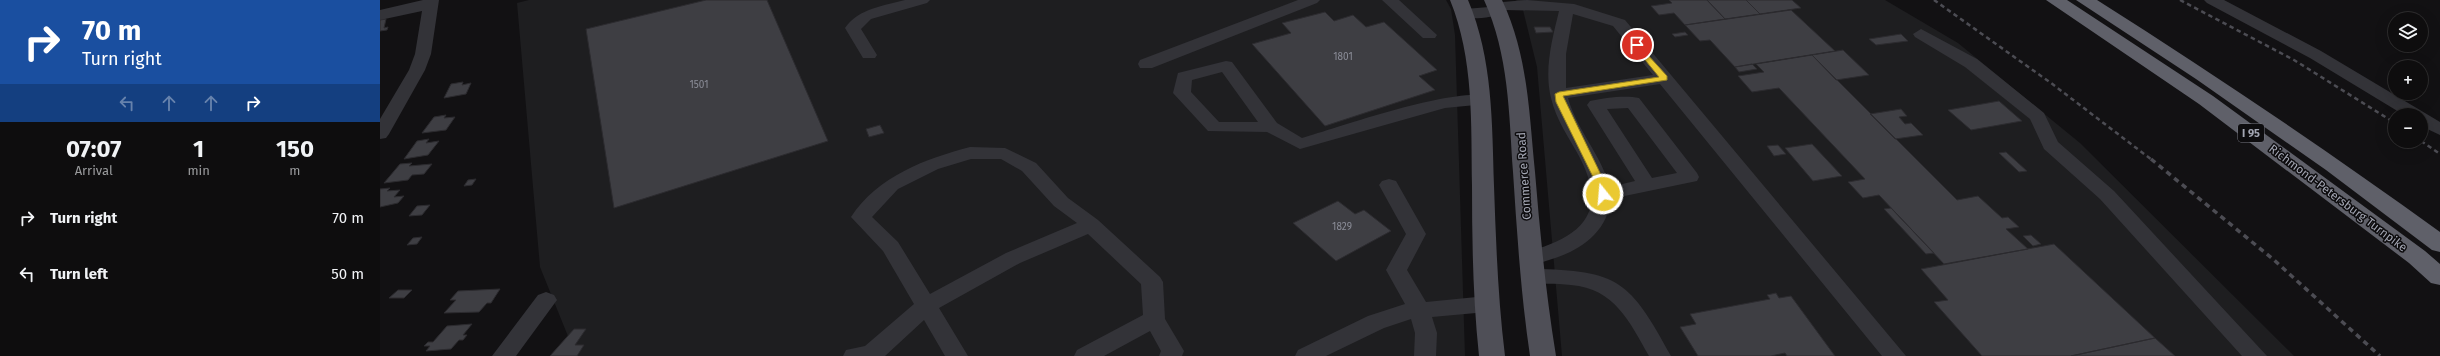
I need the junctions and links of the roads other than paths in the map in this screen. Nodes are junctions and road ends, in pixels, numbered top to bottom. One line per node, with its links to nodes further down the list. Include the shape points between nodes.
1 (1312, 0): 15 (street)
2 (1390, 0): 13 (street)
3 (2055, 0): 30 (highway, Richmond-Petersburg Turnpike / I 95, via 2206,100 2411,252)
4 (2085, 0): 28 (highway, Richmond-Petersburg Turnpike / I 95, via 2209,79 2334,165)
5 (2212, 0): 19 (street, via 2281,35)
6 (913, 1): 14 (street, via 866,16 853,28)
7 (431, 2): 11 (street); 23 (street, via 423,54 417,70)
8 (1500, 6): 9 (street); 10 (street, via 1527,3); 29 (main road, Commerce Road, via 1516,74)
9 (1462, 7): 18 (main road, via 1475,44)
10 (1567, 8): 16 (street, via 1619,23); 17 (street, via 1556,58 1555,72)
11 (380, 15)
12 (1921, 34): 47 (street, via 1971,63 2038,117 2050,146 2107,196)
13 (1429, 35)
14 (869, 55)
15 (1146, 64)
16 (1664, 78): 17 (street); 46 (street)
17 (1559, 94): 26 (street, via 1560,102 1599,179)
18 (1480, 100): 21 (street, via 1444,103 1300,144); 32 (main road)
19 (2405, 108)
20 (2428, 122): 22 (street)
21 (1271, 127): 21 (street, via 1226,66 1184,77 1182,93 1214,127)
22 (2440, 130)
23 (380, 134)
24 (1389, 185): 34 (street, via 1416,234 1396,270)
25 (1647, 185): 25 (street, via 1690,177 1633,102 1596,104); 26 (street)
26 (1603, 194): 29 (street, via 1600,214 1588,231 1574,243)
27 (1091, 225): 33 (street, via 1013,258); 33 (street, via 1061,202 1029,166 1005,154 970,153 931,165 898,181 861,216 891,247); 35 (street, via 1152,282)
28 (2440, 244)
29 (1531, 267): 44 (main road, Commerce Road); 45 (street, via 1581,277 1614,289 1627,301)
30 (2440, 277)
31 (546, 300): 37 (street)
32 (1487, 304): 34 (street); 43 (main road)
33 (927, 305): 36 (street); 38 (street)
34 (1420, 310): 41 (street, via 1404,312 1376,322); 42 (street)
35 (1154, 319): 39 (street); 40 (street, via 1172,351)
36 (867, 355)
37 (503, 356)
38 (957, 356)
39 (1085, 356)
40 (1170, 356)
41 (1306, 356)
42 (1425, 356)
43 (1492, 356)
44 (1543, 356)
45 (1660, 356)
46 (1895, 356)
47 (2256, 356)

